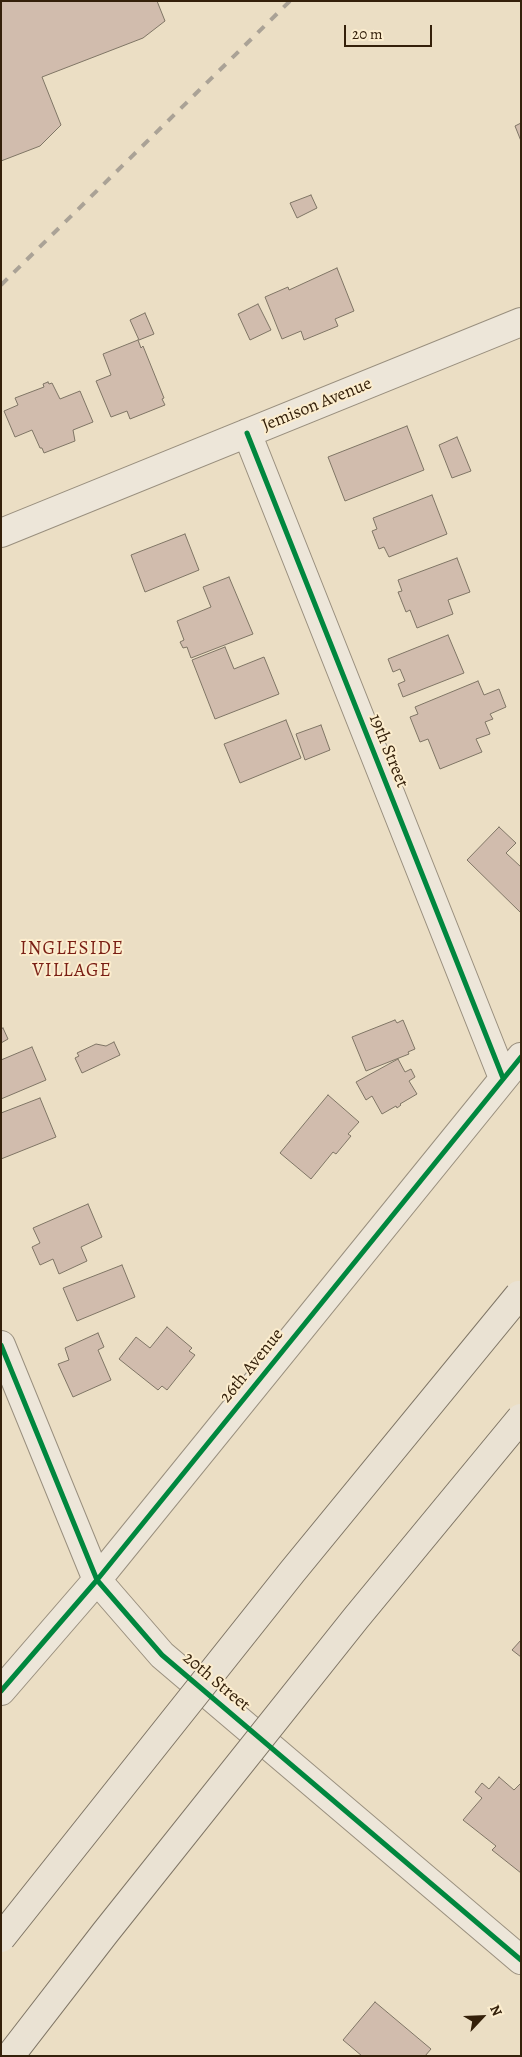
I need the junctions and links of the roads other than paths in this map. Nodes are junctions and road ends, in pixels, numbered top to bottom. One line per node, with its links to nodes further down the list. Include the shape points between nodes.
1 (521, 322): 2 (street, Jemison Avenue)
2 (247, 433): 3 (street, Jemison Avenue); 5 (street, 19th Street)
3 (1, 533)
4 (521, 1056): 5 (street, 26th Avenue)
5 (503, 1078): 9 (street, 26th Avenue)
6 (519, 1295): 11 (highway, bridge, via 286,1580)
7 (1, 1345): 9 (street, 20th Street)
8 (521, 1418): 13 (highway, bridge, via 343,1634)
9 (97, 1580): 10 (street, 26th Avenue); 12 (street, 20th Street, via 162,1654)
10 (1, 1691)
11 (1, 1938)
12 (521, 1960)
13 (10, 2056)

